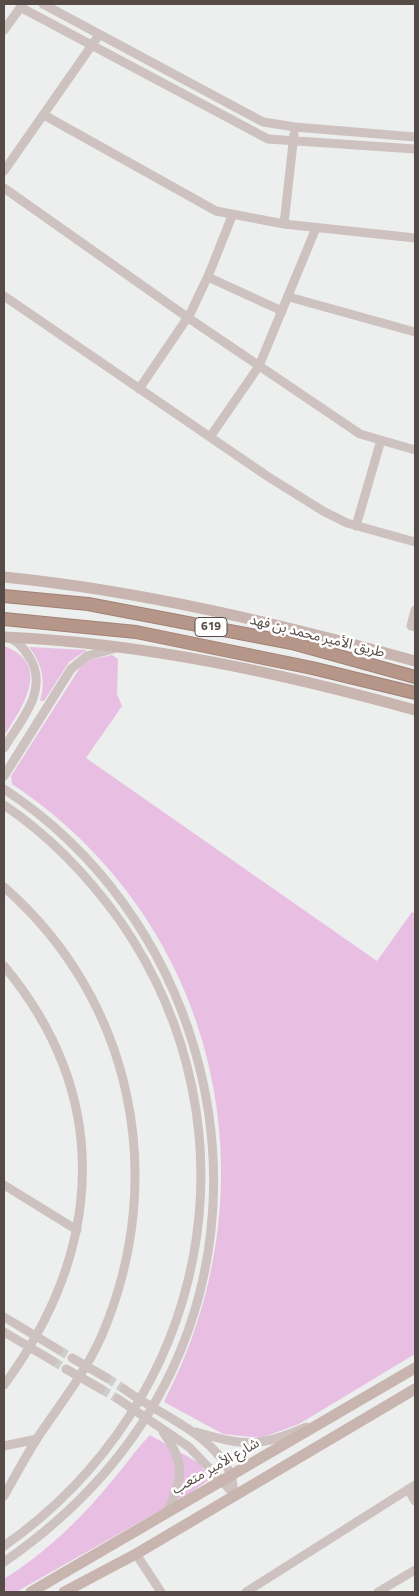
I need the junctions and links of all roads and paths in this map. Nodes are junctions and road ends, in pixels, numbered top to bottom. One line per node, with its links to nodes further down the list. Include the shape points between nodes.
1 (43, 4): 4 (street)
2 (22, 6): 3 (street); 5 (street)
3 (4, 30)
4 (99, 35): 5 (street); 7 (street, via 263,122)
5 (92, 47): 6 (street); 9 (street, via 256,134 268,139)
6 (44, 115): 11 (street); 13 (street, via 216,212)
7 (295, 127): 8 (street); 9 (street)
8 (415, 137)
9 (294, 139): 10 (street); 14 (street)
10 (415, 149)
11 (4, 171)
12 (4, 188): 21 (street)
13 (232, 216): 14 (street); 17 (street)
14 (284, 224): 15 (street)
15 (316, 228): 16 (street); 19 (street)
16 (415, 238)
17 (208, 277): 20 (street); 21 (street)
18 (4, 296): 24 (street)
19 (288, 297): 20 (street); 22 (street)
20 (282, 312): 23 (street)
21 (187, 317): 23 (street); 24 (street)
22 (415, 332)
23 (259, 366): 25 (street); 26 (street, via 360,434)
24 (139, 389): 25 (street)
25 (210, 437): 28 (street, via 309,503)
26 (381, 440): 27 (street); 28 (street)
27 (415, 450)
28 (356, 526): 29 (street)
29 (415, 542)
30 (4, 577): 37 (main road, via 40,580 216,610)
31 (4, 596): 38 (highway, طريق الأمير محمد بن فهد / 619, via 88,604 292,643)
32 (415, 610): 34 (street, via 411,626)
33 (4, 619): 39 (highway, 619, via 136,632)
34 (415, 627)
35 (7, 637): 36 (main road); 41 (street, via 22,646 34,666 37,688 32,704)
36 (121, 647): 40 (main road, via 257,670); 42 (street, via 86,656 71,669)
37 (415, 661)
38 (415, 677)
39 (415, 693)
40 (415, 710)
41 (4, 748)
42 (4, 776)
43 (4, 789): 67 (street, via 60,832 118,894 146,935 170,980 188,1022 200,1063 210,1110 214,1161 208,1251 189,1327)
44 (4, 805): 66 (street, via 68,858 107,902 158,986 187,1067 196,1112 200,1162 195,1249 176,1322 160,1364)
45 (4, 887): 56 (street, via 56,942 90,994 114,1049 132,1122 136,1183 131,1238 115,1302)
46 (4, 966): 48 (street, via 42,1020 64,1066 73,1097 82,1165)
47 (4, 1185): 48 (street)
48 (77, 1230): 51 (street, via 62,1283)
49 (4, 1317): 51 (street)
50 (4, 1332): 52 (street)
51 (36, 1337): 52 (street); 53 (street)
52 (30, 1348): 55 (street); 61 (street)
53 (59, 1350)
54 (72, 1358): 56 (street)
55 (53, 1361)
56 (85, 1367): 59 (street); 60 (street)
57 (415, 1368): 69 (main road, شارع الأمير متعب)
58 (66, 1369): 59 (street)
59 (78, 1378): 62 (street); 73 (street)
60 (108, 1378)
61 (4, 1385)
62 (101, 1389)
63 (124, 1389): 66 (street)
64 (415, 1389): 78 (main road)
65 (118, 1399): 68 (street)
66 (140, 1400): 67 (street); 68 (street)
67 (151, 1408): 70 (street); 72 (street)
68 (133, 1411): 70 (street); 82 (street, via 115,1439 74,1487)
69 (338, 1413): 72 (street, via 264,1442 236,1444); 75 (main road, شارع الأمير متعب)
70 (145, 1418): 71 (street); 84 (street, via 114,1462 78,1502)
71 (160, 1427): 76 (street, via 189,1446); 81 (street, via 180,1461 176,1492)
72 (204, 1438): 75 (street)
73 (37, 1439): 74 (street); 79 (street)
74 (4, 1446)
75 (231, 1476): 76 (main road, شارع الأمير متعب); 78 (street)
76 (220, 1482): 78 (street); 81 (main road, شارع الأمير متعب)
77 (412, 1487): 80 (street); 91 (street)
78 (234, 1494): 83 (main road)
79 (4, 1496)
80 (415, 1501)
81 (167, 1512): 87 (main road, شارع الأمير متعب)
82 (4, 1546)
83 (136, 1554): 85 (main road); 90 (street)
84 (4, 1562)
85 (102, 1570): 88 (main road); 89 (street)
86 (415, 1570): 92 (street)
87 (31, 1592)
88 (64, 1592)
89 (78, 1592)
90 (161, 1592)
91 (246, 1592)
92 (378, 1592)

